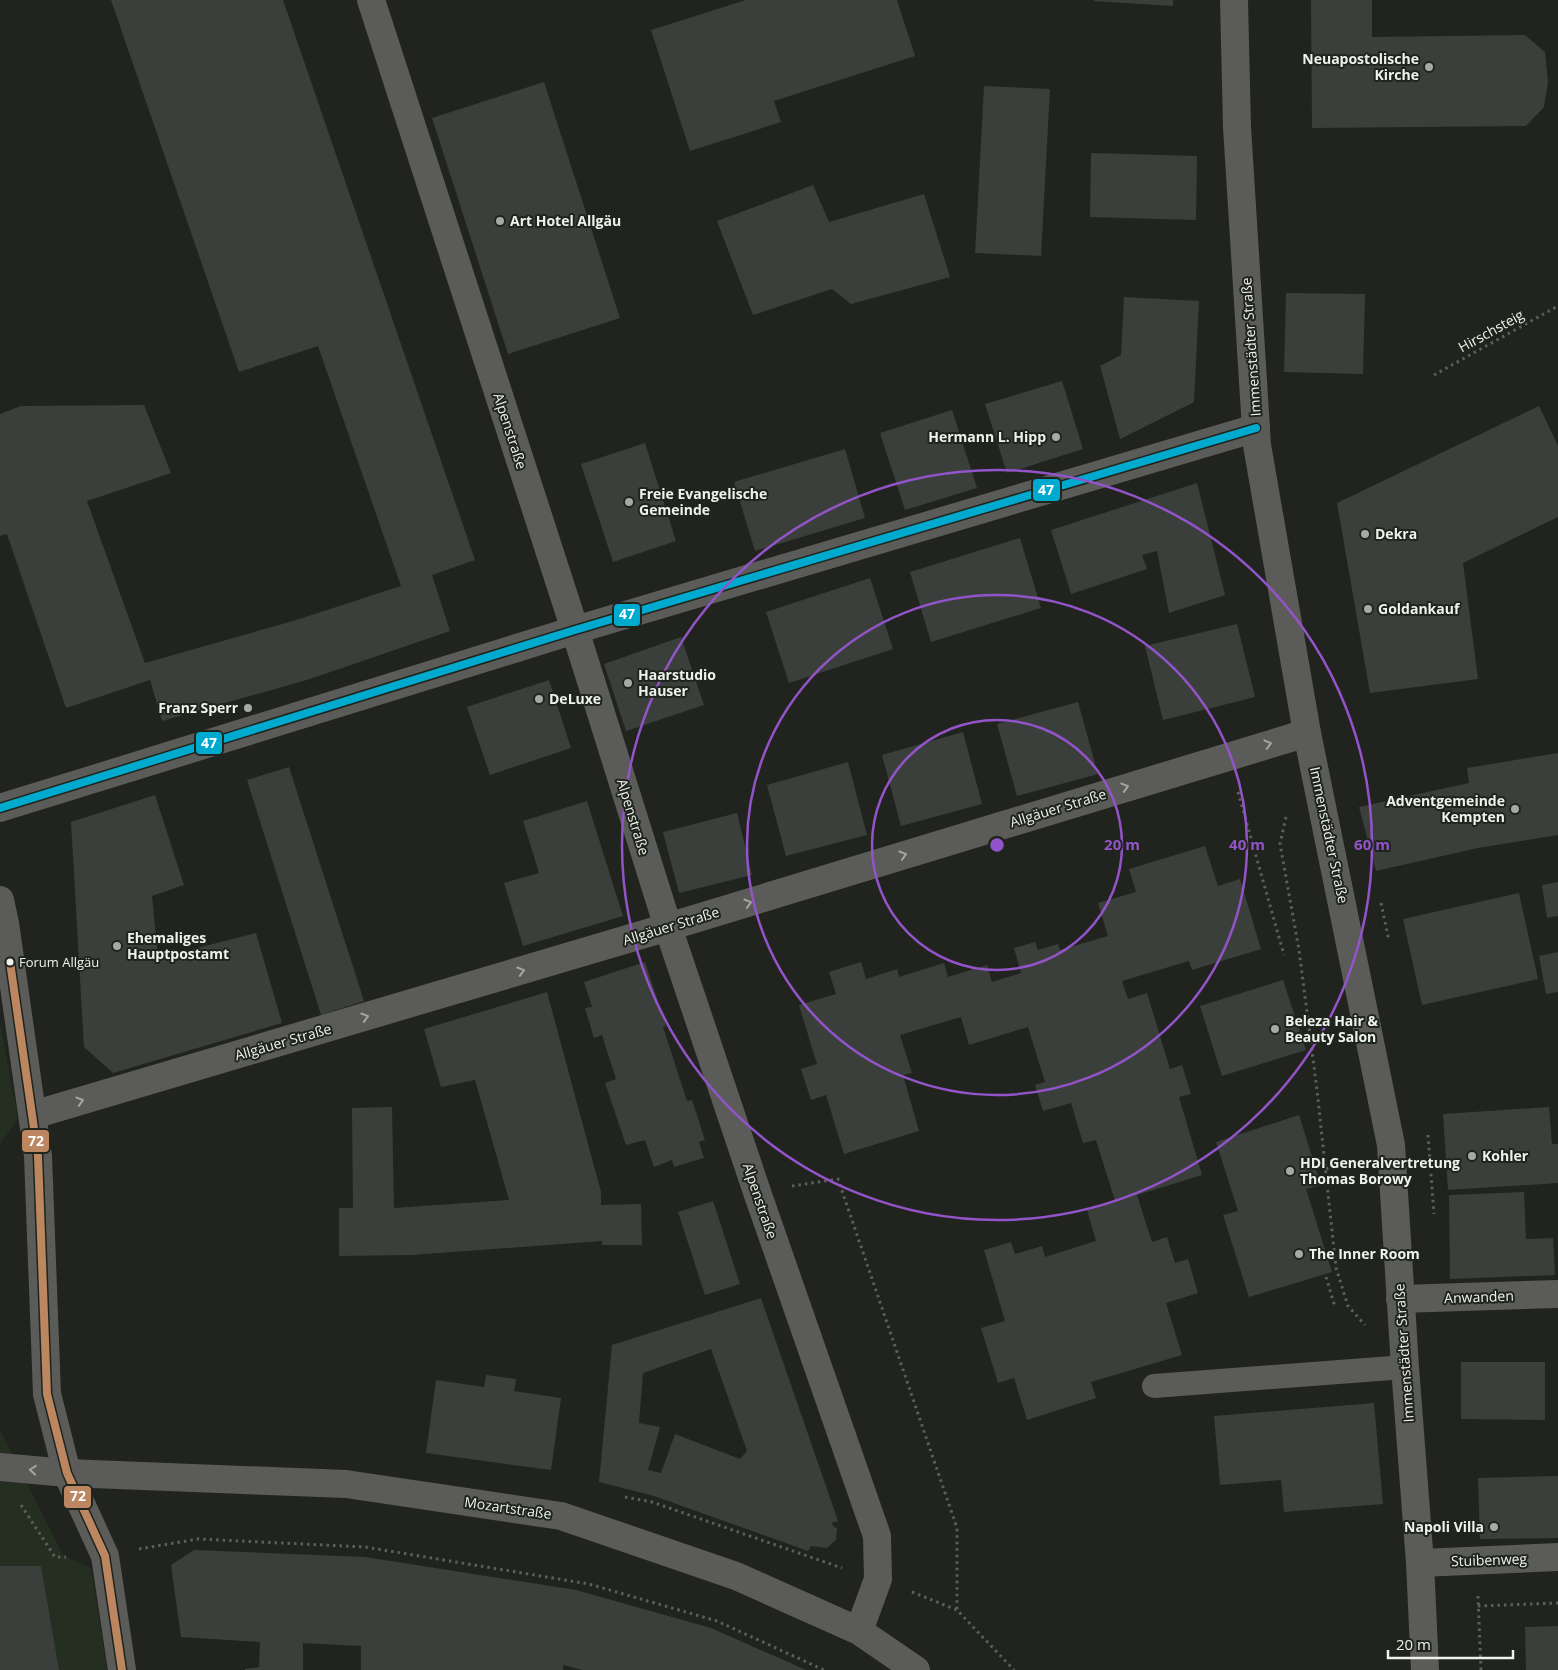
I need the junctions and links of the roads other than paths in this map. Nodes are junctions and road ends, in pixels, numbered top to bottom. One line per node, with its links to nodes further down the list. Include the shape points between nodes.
1 (371, 0): 4 (street, Alpenstraße)
2 (1234, 0): 3 (street, Immenstädter Straße, via 1237,127)
3 (1256, 428): 4 (street); 5 (street, Immenstädter Straße)
4 (575, 630): 6 (street); 8 (street, Alpenstraße)
5 (1307, 733): 8 (street, Allgäuer Straße, one-way to 5); 11 (street, Immenstädter Straße, via 1391,1145)
6 (0, 808)
7 (0, 900): 9 (street)
8 (668, 927): 9 (street, Allgäuer Straße, one-way to 8); 18 (street, Alpenstraße, via 877,1536 878,1579)
9 (33, 1115): 15 (street, via 38,1156 47,1394)
10 (1558, 1294): 11 (street, Anwanden)
11 (1400, 1299): 12 (street, Immenstädter Straße)
12 (1405, 1367): 13 (lane); 17 (street, Immenstädter Straße)
13 (1154, 1386)
14 (0, 1467): 15 (street, Mozartstraße, one-way to 14)
15 (67, 1473): 18 (street, Mozartstraße, via 346,1484 561,1516 736,1576); 19 (street, via 105,1556)
16 (1558, 1557): 17 (street, Stuibenweg)
17 (1420, 1563): 21 (street, Immenstädter Straße)
18 (859, 1631): 20 (street, Mozartstraße)
19 (122, 1670)
20 (916, 1670)
21 (1424, 1670)

